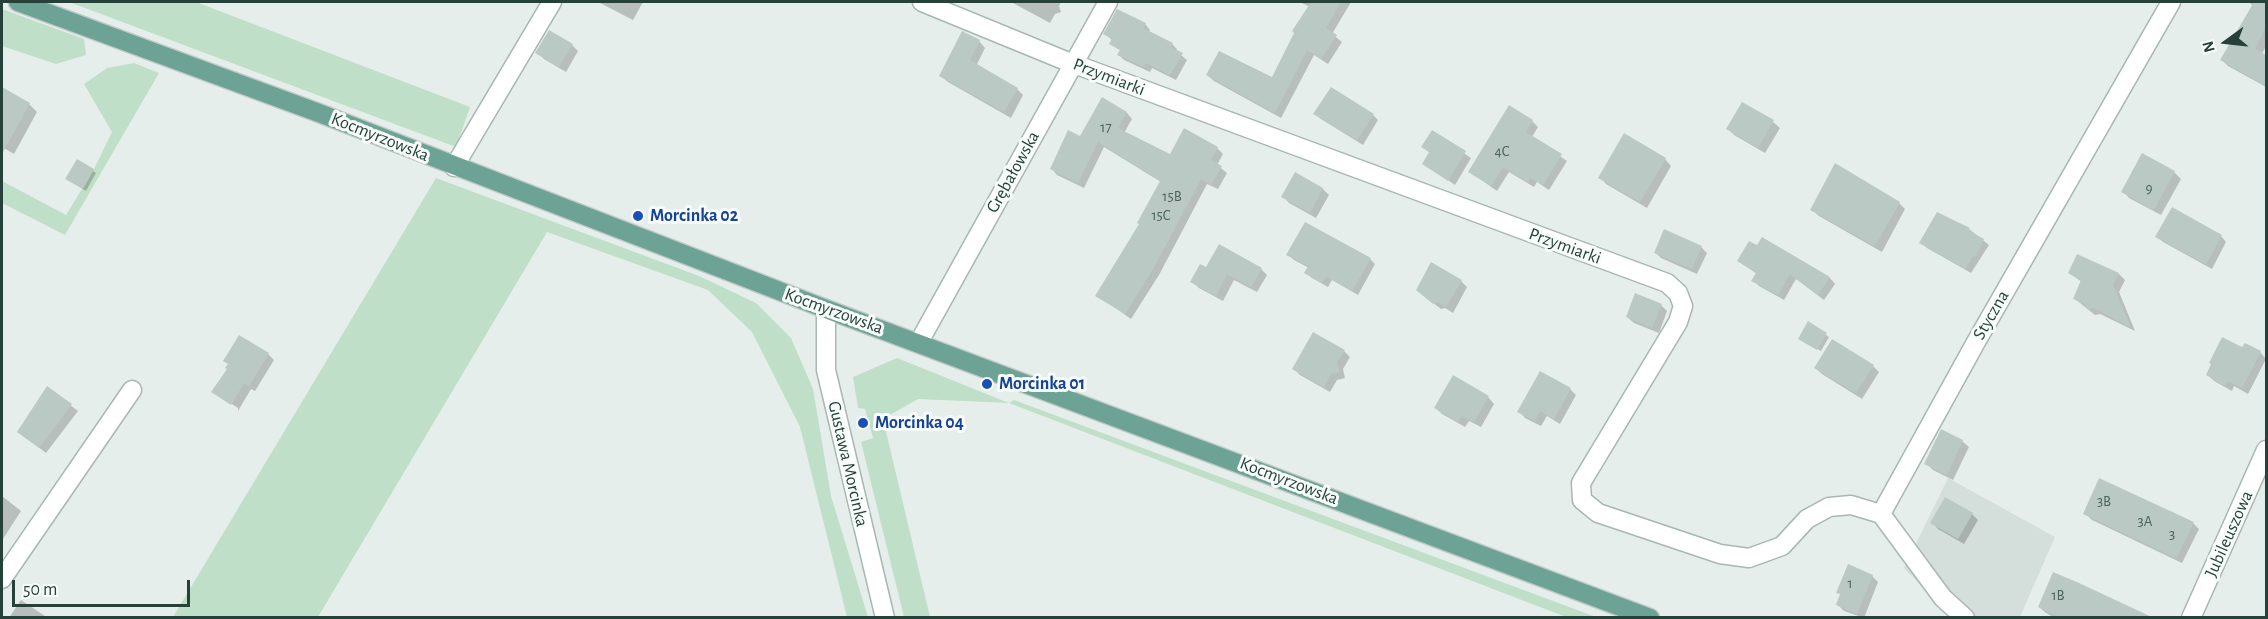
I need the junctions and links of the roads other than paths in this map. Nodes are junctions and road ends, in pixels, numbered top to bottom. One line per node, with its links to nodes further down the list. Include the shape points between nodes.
1 (18, 2): 7 (main road, Kocmyrzowska)
2 (552, 2): 7 (street)
3 (922, 2): 6 (street, Przymiarki)
4 (1108, 2): 6 (street, Grębałowska)
5 (2171, 2): 12 (street, Styczna)
6 (1073, 63): 9 (street, Grębałowska); 12 (street, Przymiarki, via 1667,283 1683,306 1678,322 1581,483 1582,500 1598,513 1720,554 1749,558 1782,546 1807,519 1829,507 1851,505)
7 (454, 166): 8 (main road, Kocmyrzowska)
8 (826, 309): 9 (main road, Kocmyrzowska); 14 (street, Gustawa Morcinka, via 826,370)
9 (920, 342): 15 (main road, Kocmyrzowska)
10 (132, 390): 13 (street)
11 (2266, 450): 17 (street, Jubileuszowa)
12 (1881, 514): 16 (street, via 1943,598)
13 (2, 579)
14 (885, 618)
15 (1650, 618)
16 (1965, 618)
17 (2191, 618)

